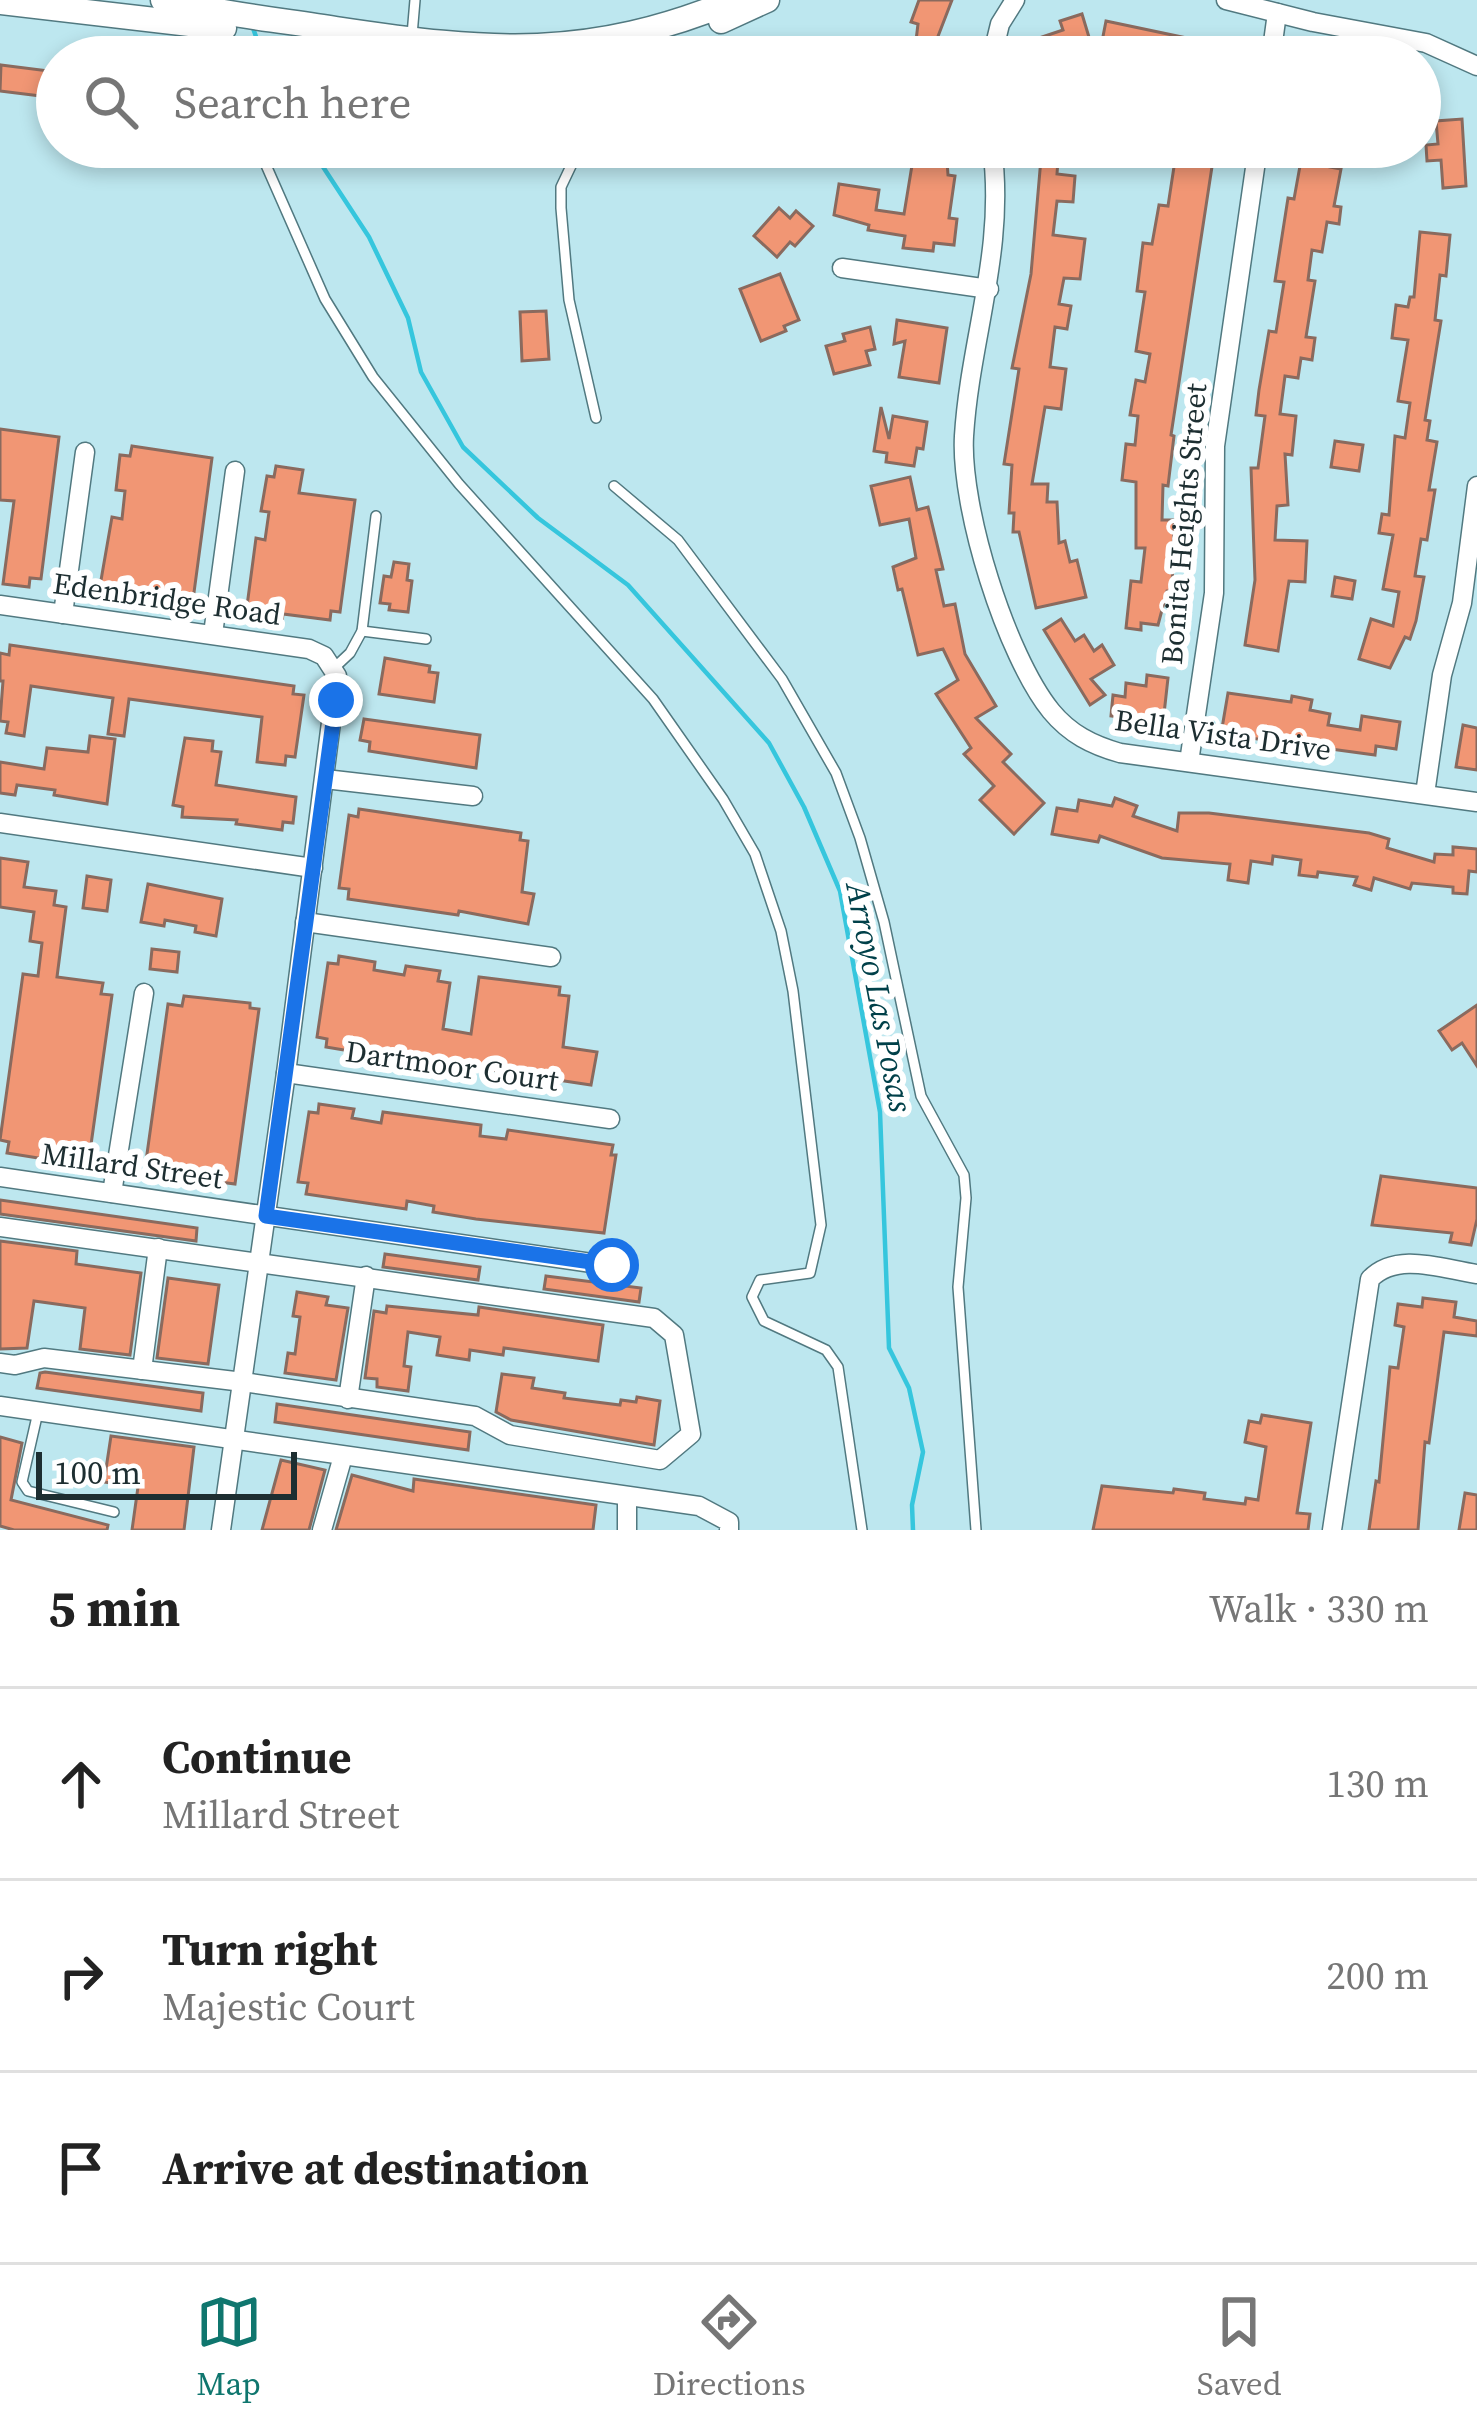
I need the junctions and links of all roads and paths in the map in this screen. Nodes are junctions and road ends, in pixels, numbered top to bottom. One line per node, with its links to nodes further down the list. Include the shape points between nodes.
1 (163, 0): 9 (main road)
2 (415, 0): 11 (lane)
3 (735, 0): 12 (main road)
4 (767, 0): 13 (main road)
5 (1015, 0): 14 (street)
6 (1226, 0): 8 (street)
7 (0, 2): 9 (main road)
8 (1277, 13): 15 (street); 16 (street)
9 (218, 20): 10 (main road)
10 (330, 36)
11 (419, 36)
12 (625, 36)
13 (675, 36)
14 (997, 36)
15 (1273, 36)
16 (1388, 36)
17 (1441, 50): 18 (street)
18 (1477, 66)
19 (267, 168): 72 (lane, via 325,298 373,377 653,699 755,854 793,991 821,1225 810,1273 760,1280 752,1297 764,1321 826,1350 838,1367)
20 (570, 168): 25 (lane, via 561,187 568,300)
21 (994, 168): 24 (street, Bella Vista Drive)
22 (1255, 168): 37 (street, Bonita Heights Street, via 1215,446 1214,593)
23 (842, 268): 24 (street)
24 (989, 289): 37 (street, Bella Vista Drive, via 964,474 1020,658 1052,712 1085,741)
25 (596, 418)
26 (85, 452): 32 (street)
27 (236, 471): 34 (street)
28 (614, 486): 73 (lane, via 679,540 782,679 836,773 860,838 921,1096 964,1175 958,1287)
29 (1477, 486): 39 (street)
30 (376, 516): 33 (lane)
31 (0, 605): 32 (street, Edenbridge Road)
32 (63, 614): 34 (street, Edenbridge Road)
33 (362, 631): 35 (lane); 36 (lane, via 350,653)
34 (213, 634): 36 (street, Edenbridge Road, via 309,649)
35 (426, 639)
36 (329, 662): 38 (street, via 336,700)
37 (1190, 762): 39 (street, Bella Vista Drive)
38 (325, 779): 40 (street); 43 (street)
39 (1425, 794): 41 (street, Bella Vista Drive)
40 (473, 796)
41 (1477, 802)
42 (0, 823): 43 (street)
43 (313, 868): 44 (street)
44 (305, 922): 45 (street); 47 (street)
45 (551, 957)
46 (144, 993): 50 (street)
47 (286, 1073): 48 (street, Dartmoor Court); 51 (street)
48 (610, 1119)
49 (0, 1177): 50 (street, Millard Street)
50 (112, 1193): 51 (street, Millard Street)
51 (266, 1216): 54 (street); 55 (street, Millard Street)
52 (0, 1227): 53 (street)
53 (158, 1248): 54 (street); 59 (street)
54 (260, 1262): 57 (street); 60 (street)
55 (612, 1265)
56 (1477, 1274): 74 (street, via 1409,1264 1382,1267 1367,1286)
57 (365, 1276): 61 (street); 61 (street, via 663,1322 674,1335 691,1434 660,1460 510,1435 475,1416)
58 (0, 1363): 59 (street, via 44,1358)
59 (142, 1370): 60 (street)
60 (243, 1382): 61 (street); 64 (street)
61 (348, 1399)
62 (0, 1406): 63 (street)
63 (38, 1412): 64 (street); 67 (lane, via 22,1482 28,1492)
64 (234, 1442): 65 (street); 68 (street)
65 (343, 1456): 66 (street); 69 (street)
66 (628, 1497): 70 (street); 71 (street, via 699,1506 729,1522)
67 (114, 1512)
68 (221, 1530)
69 (322, 1530)
70 (627, 1530)
71 (729, 1530)
72 (862, 1530)
73 (976, 1530)
74 (1332, 1530)

